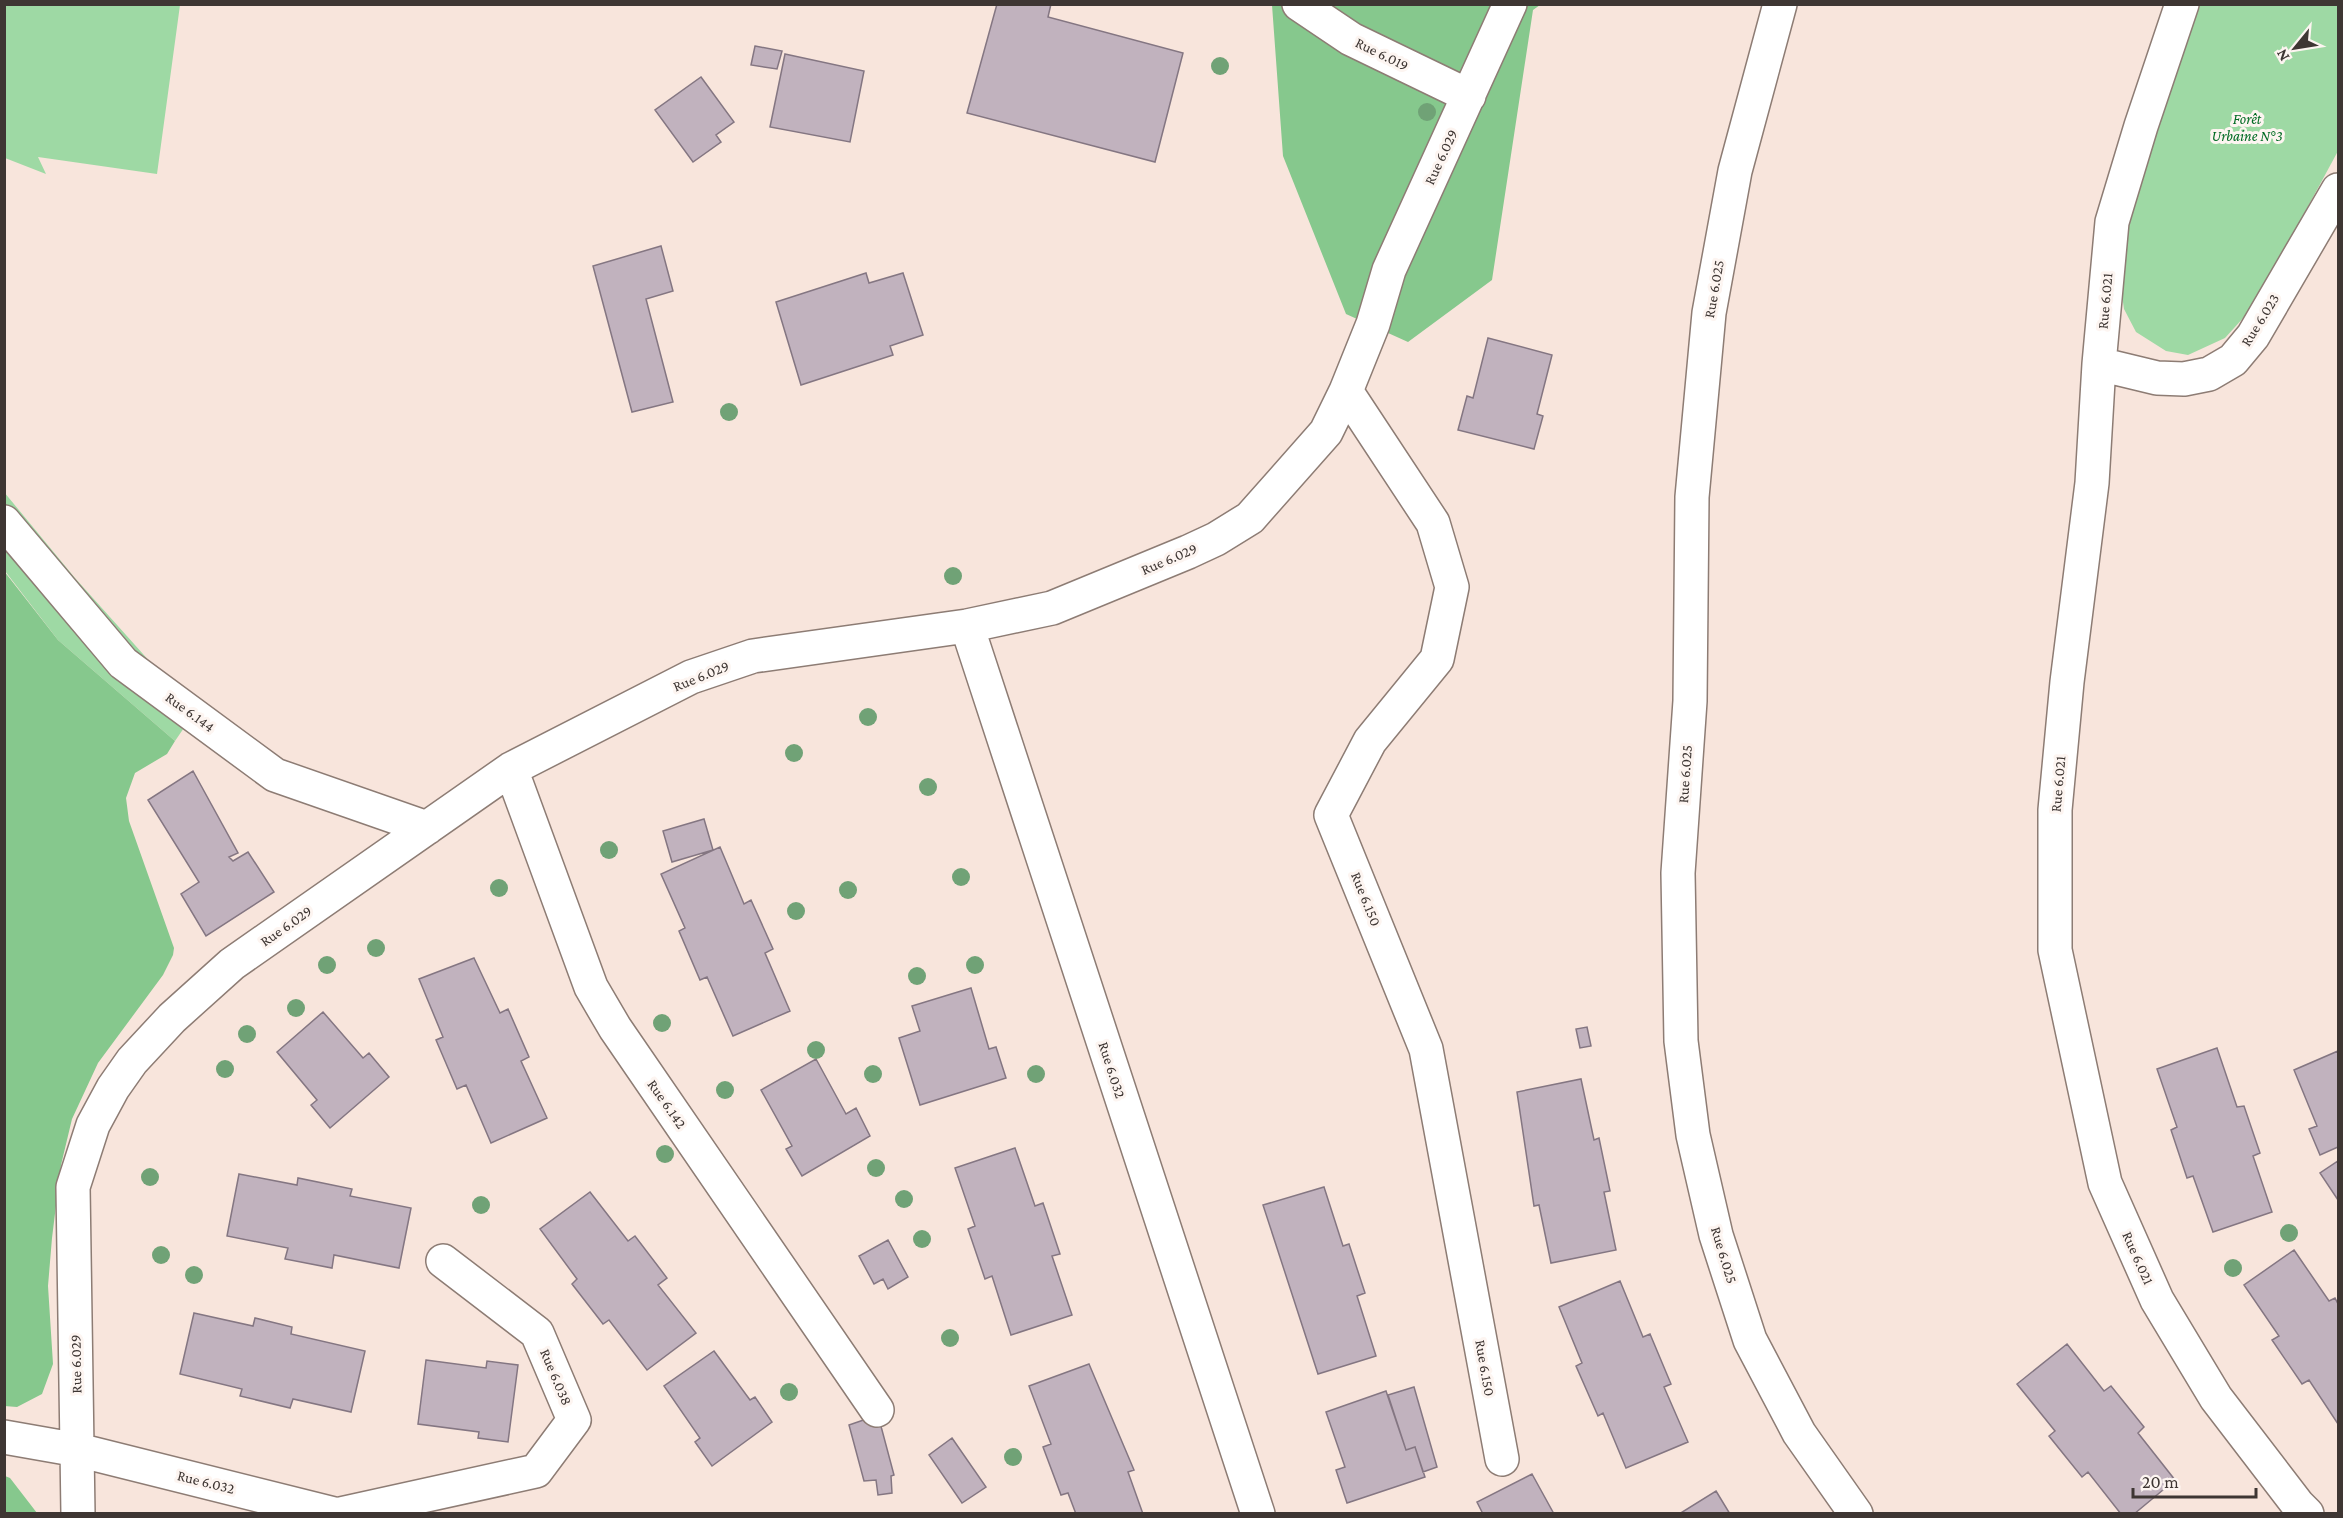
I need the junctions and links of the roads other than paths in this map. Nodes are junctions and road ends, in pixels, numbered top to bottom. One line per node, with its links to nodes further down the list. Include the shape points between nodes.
1 (1299, 4): 5 (street, Rue 6.019, via 1351,39)
2 (1510, 4): 5 (street, Rue 6.029)
3 (1780, 4): 24 (street, Rue 6.025, via 1735,171 1708,313 1692,497 1690,701 1678,873 1681,1041 1693,1135 1716,1235 1750,1340 1799,1433)
4 (2182, 4): 7 (street, Rue 6.021, via 2112,222)
5 (1469, 96): 8 (street, Rue 6.029, via 1389,270 1373,324)
6 (2338, 190): 7 (street, Rue 6.023, via 2253,336 2233,360 2209,374 2184,379 2157,378)
7 (2099, 364): 25 (street, Rue 6.021, via 2092,483 2055,810 2055,950 2105,1183 2157,1300 2217,1398)
8 (1346, 391): 10 (street, Rue 6.029, via 1326,432 1250,518 1188,552 1052,608); 17 (street, Rue 6.150, via 1433,524 1452,586 1437,659 1370,741 1331,815 1426,1049)
9 (4, 522): 12 (street, Rue 6.144, via 123,663 275,775)
10 (967, 626): 11 (street, Rue 6.029, via 753,656 692,677); 23 (street, Rue 6.032)
11 (511, 769): 12 (street, Rue 6.029); 14 (street, Rue 6.142, via 591,987 621,1038)
12 (427, 828): 16 (street, Rue 6.029, via 232,964 172,1018 132,1060 113,1088 93,1125 73,1187)
13 (443, 1261): 20 (street, Rue 6.038, via 537,1333 574,1420 536,1471)
14 (877, 1410)
15 (4, 1437): 16 (street, Rue 6.032)
16 (78, 1450): 18 (street, Rue 6.029); 19 (street, Rue 6.032)
17 (1502, 1459)
18 (78, 1514)
19 (334, 1514)
20 (340, 1514)
21 (346, 1514): 22 (street, via 427,1508)
22 (453, 1514)
23 (1258, 1514)
24 (1856, 1514)
25 (2307, 1514)

